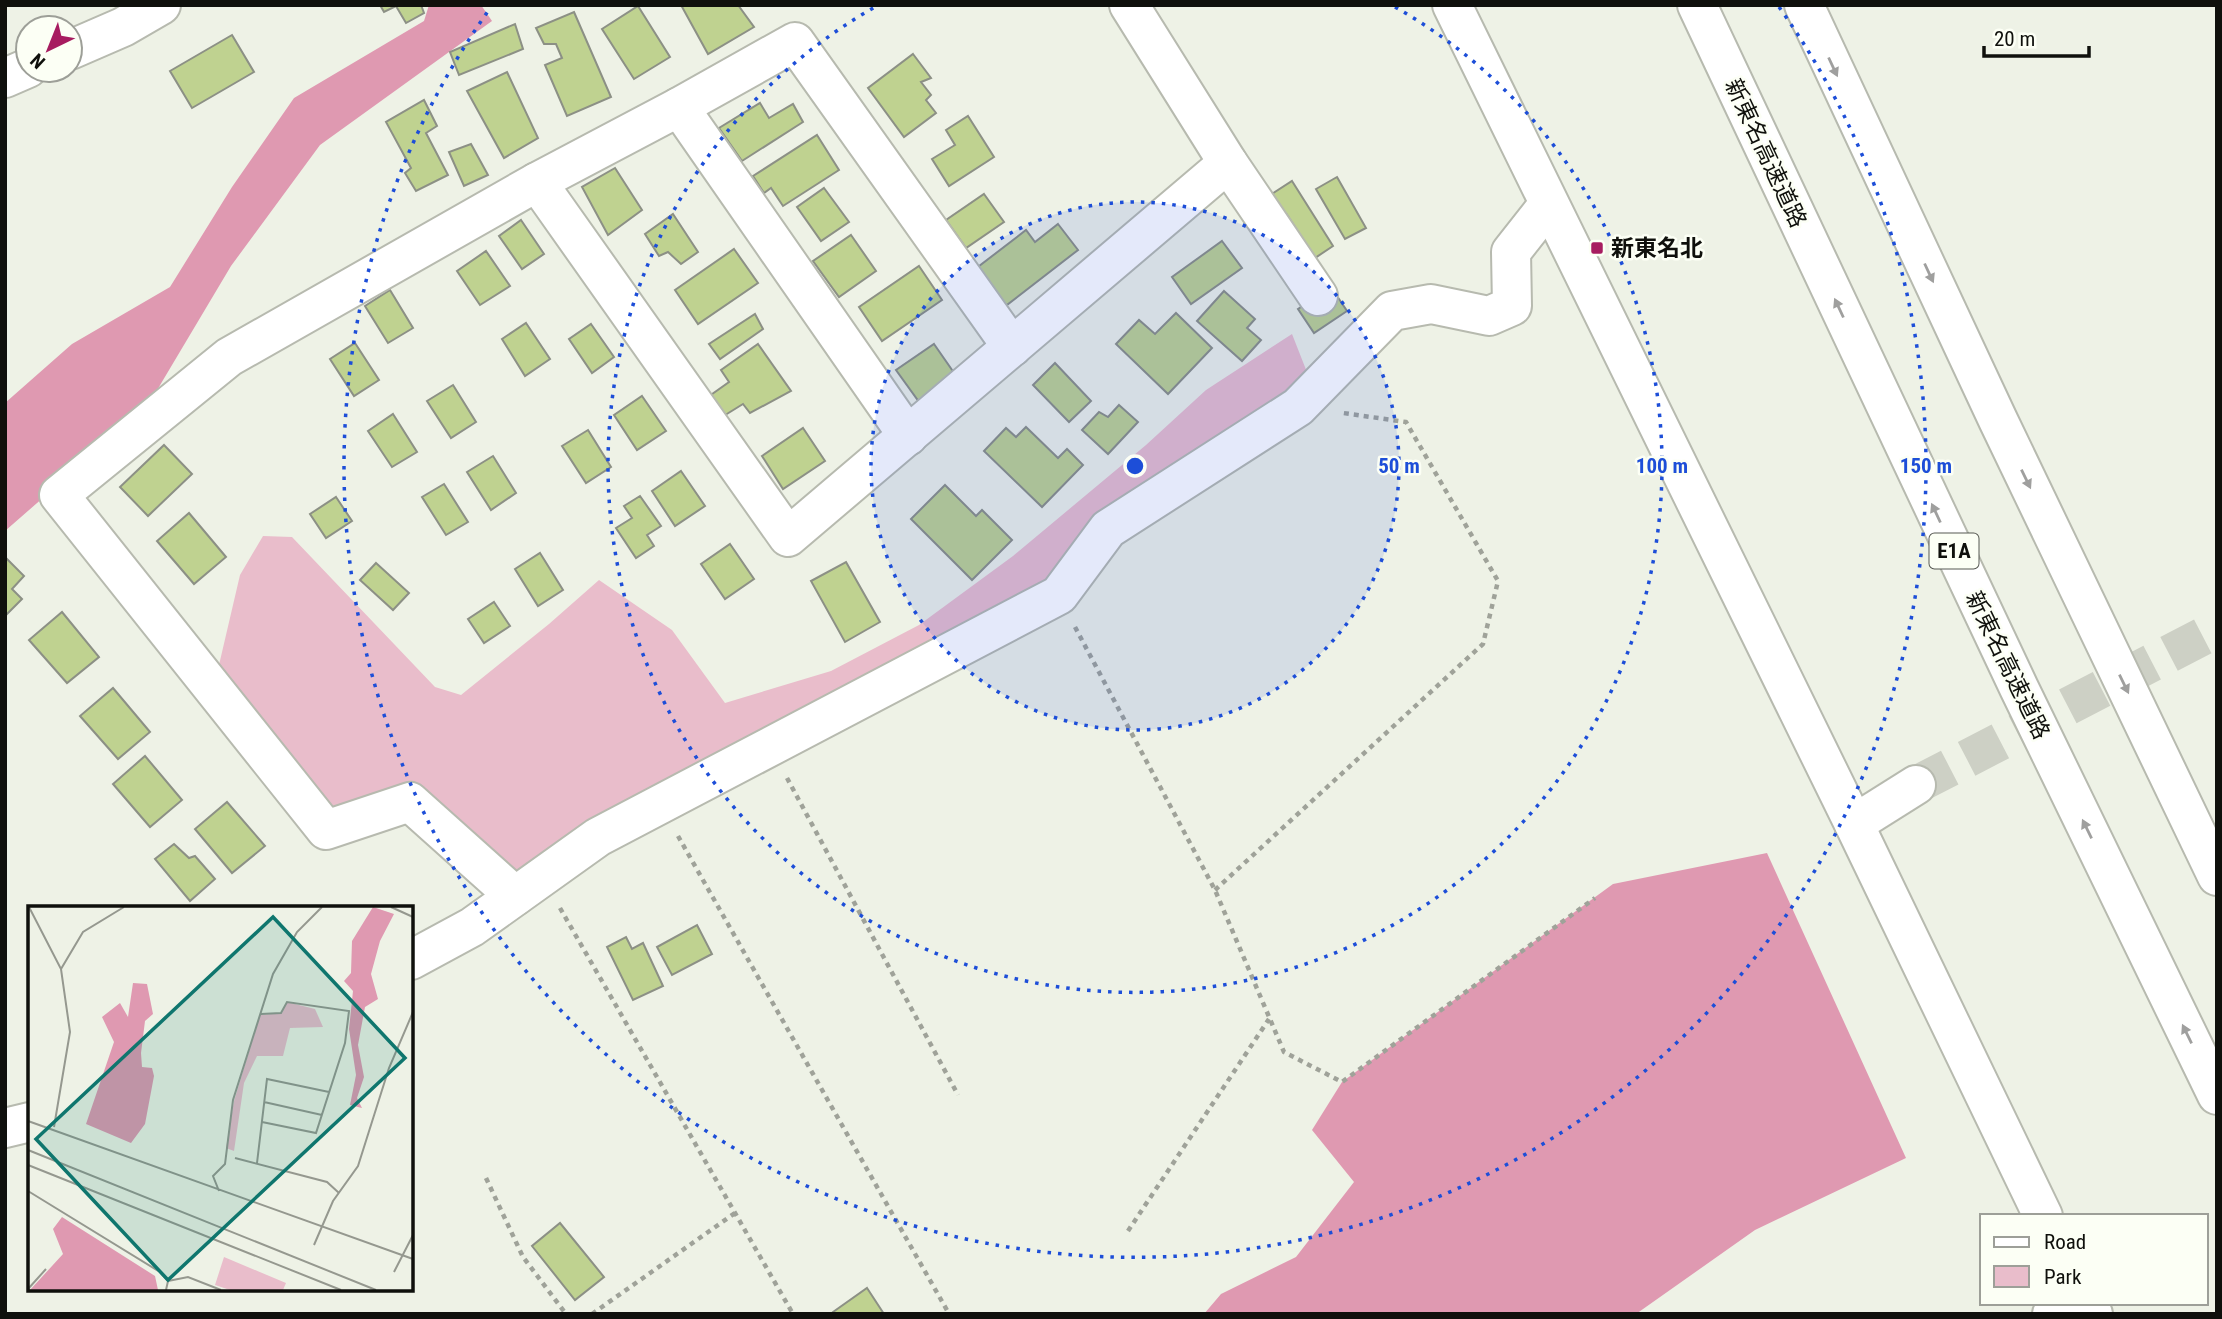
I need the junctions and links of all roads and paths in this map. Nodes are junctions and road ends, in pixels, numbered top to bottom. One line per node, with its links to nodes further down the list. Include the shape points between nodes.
1 (161, 5): 6 (main road)
2 (1129, 5): 8 (main road)
3 (1452, 5): 10 (main road)
4 (1697, 5): 27 (main road, 新東名高速道路 / E1A, one-way to 4, via 2007,663)
5 (1804, 5): 20 (main road, one-way to 20)
6 (84, 44)
7 (680, 107): 9 (main road); 12 (main road, via 795,42); 14 (main road)
8 (1228, 163): 11 (main road); 12 (main road)
9 (537, 182): 14 (main road, via 788,537); 21 (main road, via 229,357 60,495 326,830 410,802)
10 (1548, 205): 13 (main road, via 1511,252 1512,306 1489,316 1431,304 1392,311); 19 (main road)
11 (1318, 296)
12 (1012, 347): 14 (main road)
13 (1298, 407): 15 (main road, via 1108,529); 22 (path, via 1406,422 1497,581 1483,644)
14 (908, 436)
15 (1059, 595): 16 (main road); 22 (path)
16 (770, 746): 18 (main road); 26 (path)
17 (1916, 785): 19 (main road)
18 (660, 804): 21 (main road, via 598,837); 34 (path)
19 (1854, 824): 32 (main road)
20 (2217, 876)
21 (529, 886): 24 (main road, via 472,927); 31 (path)
22 (1215, 890): 25 (path)
23 (1595, 898): 25 (path, via 1342,1082 1284,1052)
24 (413, 959)
25 (1270, 1018): 33 (path)
26 (958, 1095)
27 (2217, 1095)
28 (28, 1122): 29 (main road)
29 (5, 1128)
30 (486, 1178): 35 (path, via 523,1257)
31 (735, 1213): 36 (path); 37 (path)
32 (2042, 1214)
33 (1128, 1231)
34 (948, 1312)
35 (566, 1314)
36 (592, 1314)
37 (793, 1314)

